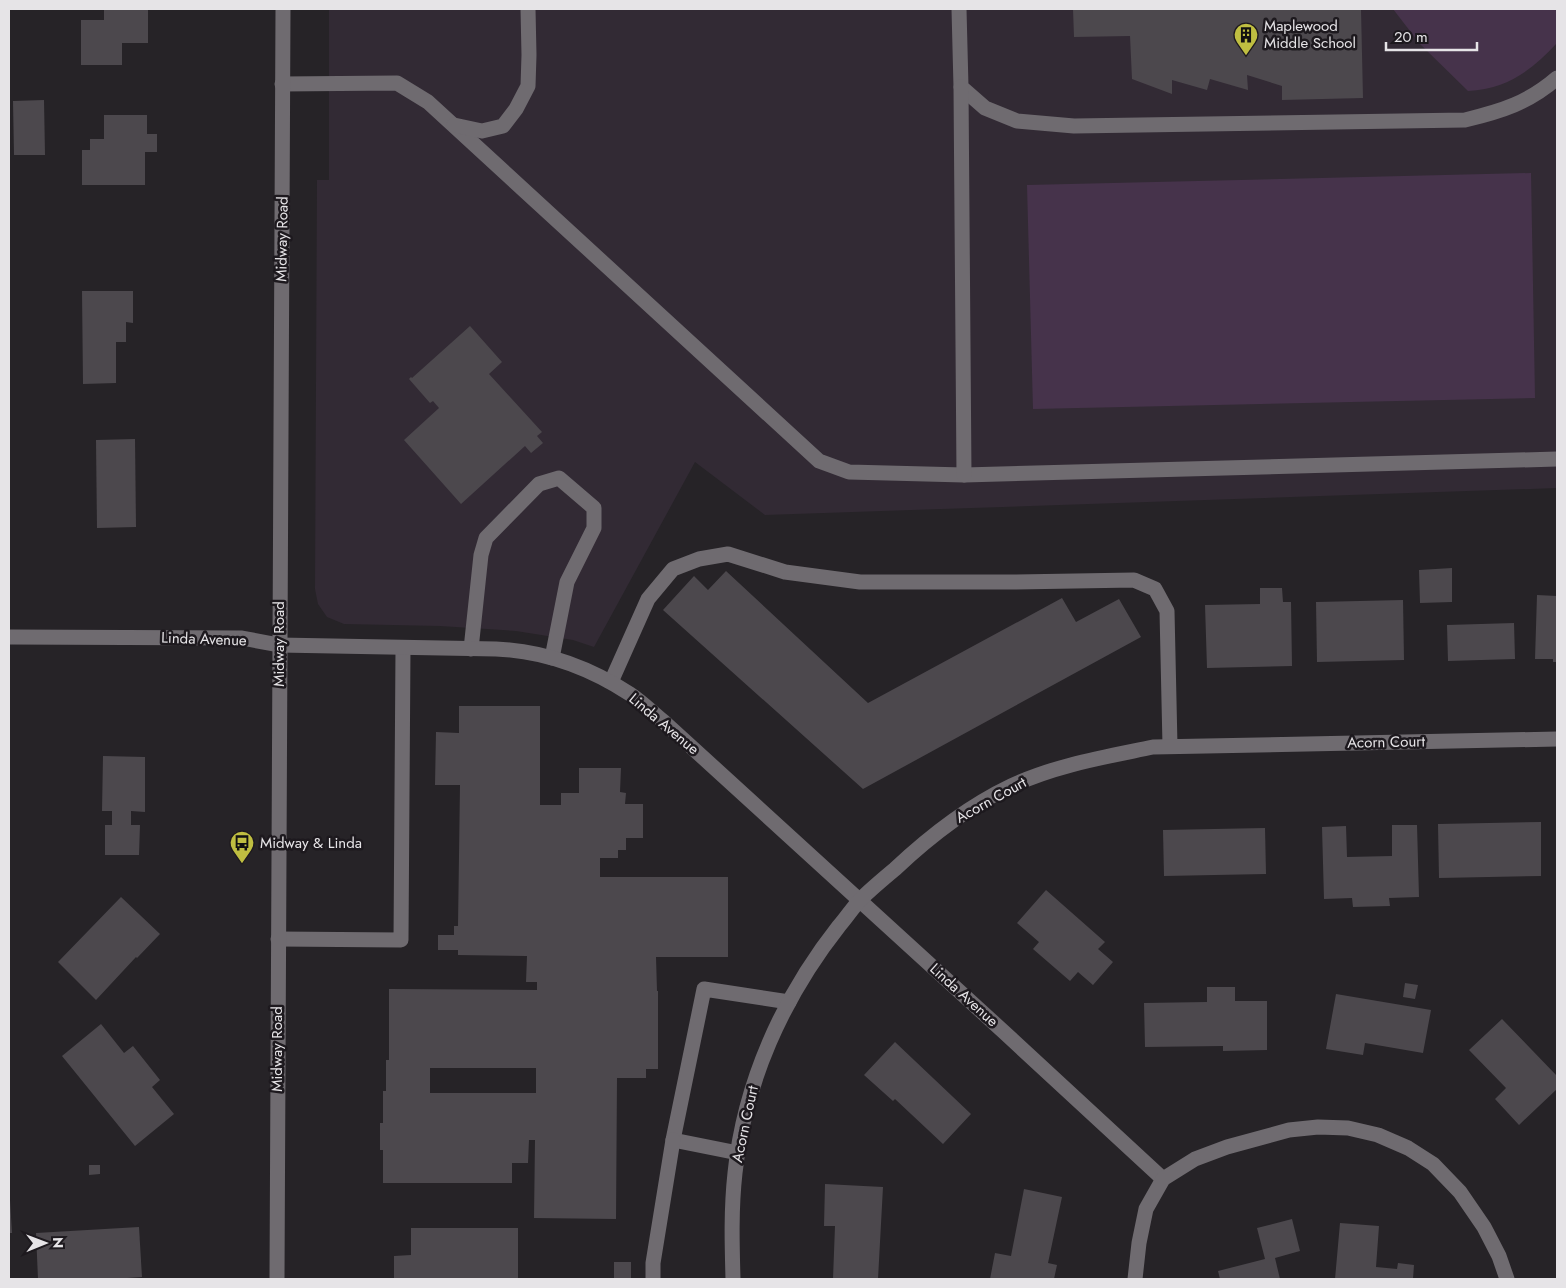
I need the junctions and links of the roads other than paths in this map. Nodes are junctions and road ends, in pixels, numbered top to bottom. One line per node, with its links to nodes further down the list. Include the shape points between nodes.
1 (283, 9): 5 (street, Midway Road)
2 (528, 9): 7 (street, via 528,86 516,109 503,126 482,131)
3 (959, 9): 6 (street)
4 (1557, 78): 6 (street, via 1521,103 1495,112 1465,120 1416,121 1074,126 1017,121 985,108)
5 (282, 84): 7 (street, via 397,83 428,102); 11 (street, Midway Road)
6 (961, 87): 9 (street)
7 (453, 124): 9 (street, via 819,461 849,472)
8 (1557, 459): 9 (street)
9 (964, 475)
10 (9, 637): 11 (street, Linda Avenue, via 242,638)
11 (279, 645): 12 (street, Linda Avenue); 19 (street, Midway Road)
12 (403, 648): 13 (street, Linda Avenue); 19 (street, via 400,940)
13 (471, 649): 14 (street, Linda Avenue, via 510,649); 14 (street, via 481,555 486,538 539,484 559,478 594,508 594,528 567,582)
14 (552, 658): 15 (street, Linda Avenue)
15 (611, 682): 17 (street, via 648,599 673,569 699,559 728,554 785,572 860,582 1134,580 1155,589 1167,611); 18 (street, Linda Avenue, via 664,721)
16 (1557, 739): 17 (street, Acorn Court)
17 (1170, 746): 18 (street, Acorn Court, via 1088,760 1012,786 977,804 944,827)
18 (860, 900): 20 (street, Acorn Court, via 823,946); 23 (street, Linda Avenue)
19 (278, 939): 24 (street, Midway Road)
20 (789, 1002): 21 (street, via 704,989); 22 (street, Acorn Court, via 756,1077)
21 (673, 1140): 22 (street); 25 (street)
22 (738, 1153): 26 (street, Acorn Court, via 732,1223)
23 (1163, 1179): 27 (street, via 1146,1209); 28 (street, via 1196,1159 1289,1130 1348,1128 1378,1135 1433,1164 1460,1192 1484,1227)
24 (277, 1279)
25 (653, 1279)
26 (733, 1279)
27 (1135, 1279)
28 (1507, 1279)

